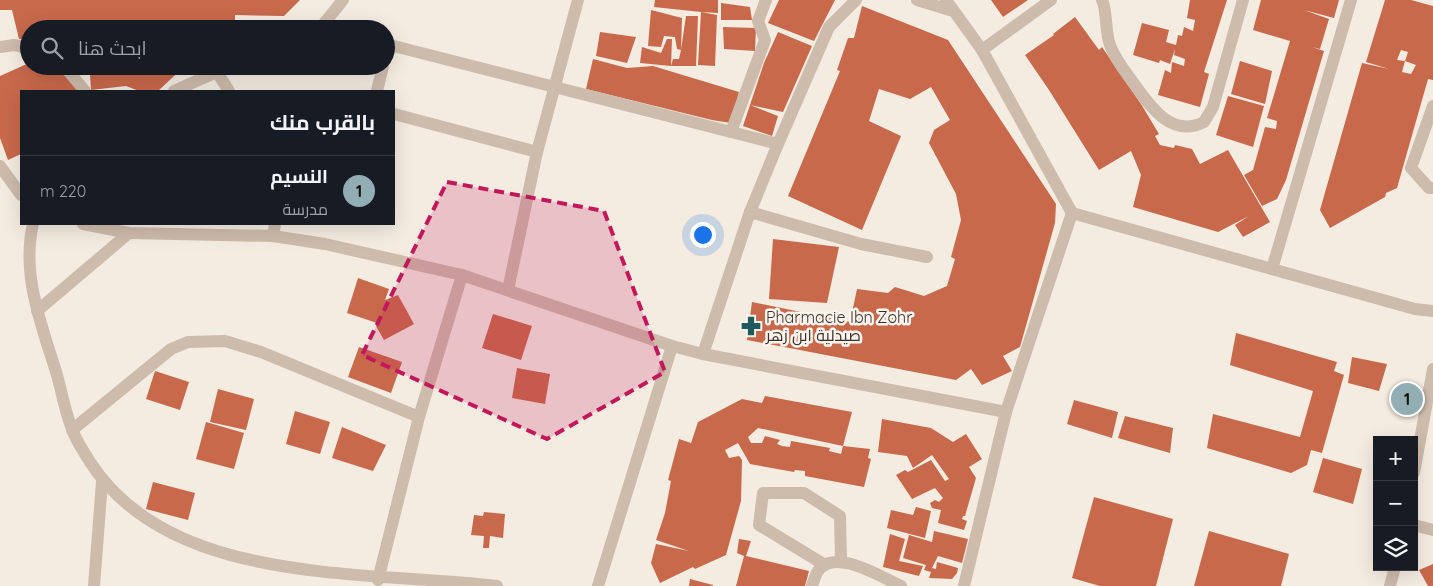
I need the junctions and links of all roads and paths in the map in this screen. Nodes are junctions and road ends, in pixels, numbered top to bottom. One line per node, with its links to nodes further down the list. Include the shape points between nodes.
1 (343, 0): 11 (street)
2 (578, 0): 20 (street)
3 (766, 0): 27 (street, via 758,21 765,40)
4 (856, 0): 28 (street, via 829,27)
5 (917, 0): 10 (street)
6 (1051, 0): 15 (street)
7 (1102, 0): 8 (street, via 1106,31 1115,58 1158,116 1187,128 1204,122 1213,107)
8 (1243, 0)
9 (1352, 0): 40 (street)
10 (949, 6): 15 (street)
11 (329, 20)
12 (20, 46): 13 (street)
13 (0, 47)
14 (395, 50): 20 (street)
15 (982, 50): 34 (street)
16 (72, 75): 21 (street)
17 (210, 75): 22 (street)
18 (219, 75): 23 (street)
19 (381, 75): 24 (street)
20 (556, 87): 27 (street); 29 (street)
21 (84, 90)
22 (176, 90)
23 (228, 90)
24 (377, 90)
25 (1433, 106): 31 (street, via 1411,168 1429,188)
26 (395, 114): 29 (street)
27 (731, 132): 28 (street)
28 (778, 144): 33 (street)
29 (537, 152): 42 (street)
30 (0, 166): 32 (street)
31 (1433, 188)
32 (20, 194)
33 (750, 212): 39 (street, via 860,244); 46 (street)
34 (1072, 213): 40 (street); 48 (street)
35 (33, 225): 44 (street, via 30,253)
36 (88, 225): 38 (street)
37 (274, 230): 38 (street); 41 (street)
38 (129, 234): 44 (street)
39 (927, 257)
40 (1272, 269): 43 (street, via 1415,309)
41 (462, 275): 42 (street); 49 (street)
42 (508, 290): 45 (street)
43 (1433, 311)
44 (37, 312): 50 (street)
45 (672, 346): 46 (street); 62 (street)
46 (703, 354): 48 (street)
47 (1433, 369): 51 (street)
48 (1006, 412): 65 (street)
49 (419, 417): 50 (street, via 261,352 226,341 188,342 171,349); 58 (street)
50 (72, 430): 52 (street)
51 (1418, 451)
52 (102, 482): 58 (street, via 132,515 188,547 298,578); 60 (street)
53 (1418, 526): 54 (street)
54 (1433, 530)
55 (841, 562): 56 (street); 56 (street, via 840,516 804,493 763,494 759,524); 64 (street)
56 (825, 565): 63 (street, via 818,571)
57 (1394, 571): 66 (street)
58 (378, 580): 59 (street)
59 (400, 582): 61 (street)
60 (94, 586)
61 (497, 586)
62 (598, 586)
63 (812, 586)
64 (901, 586)
65 (964, 586)
66 (1390, 586)

